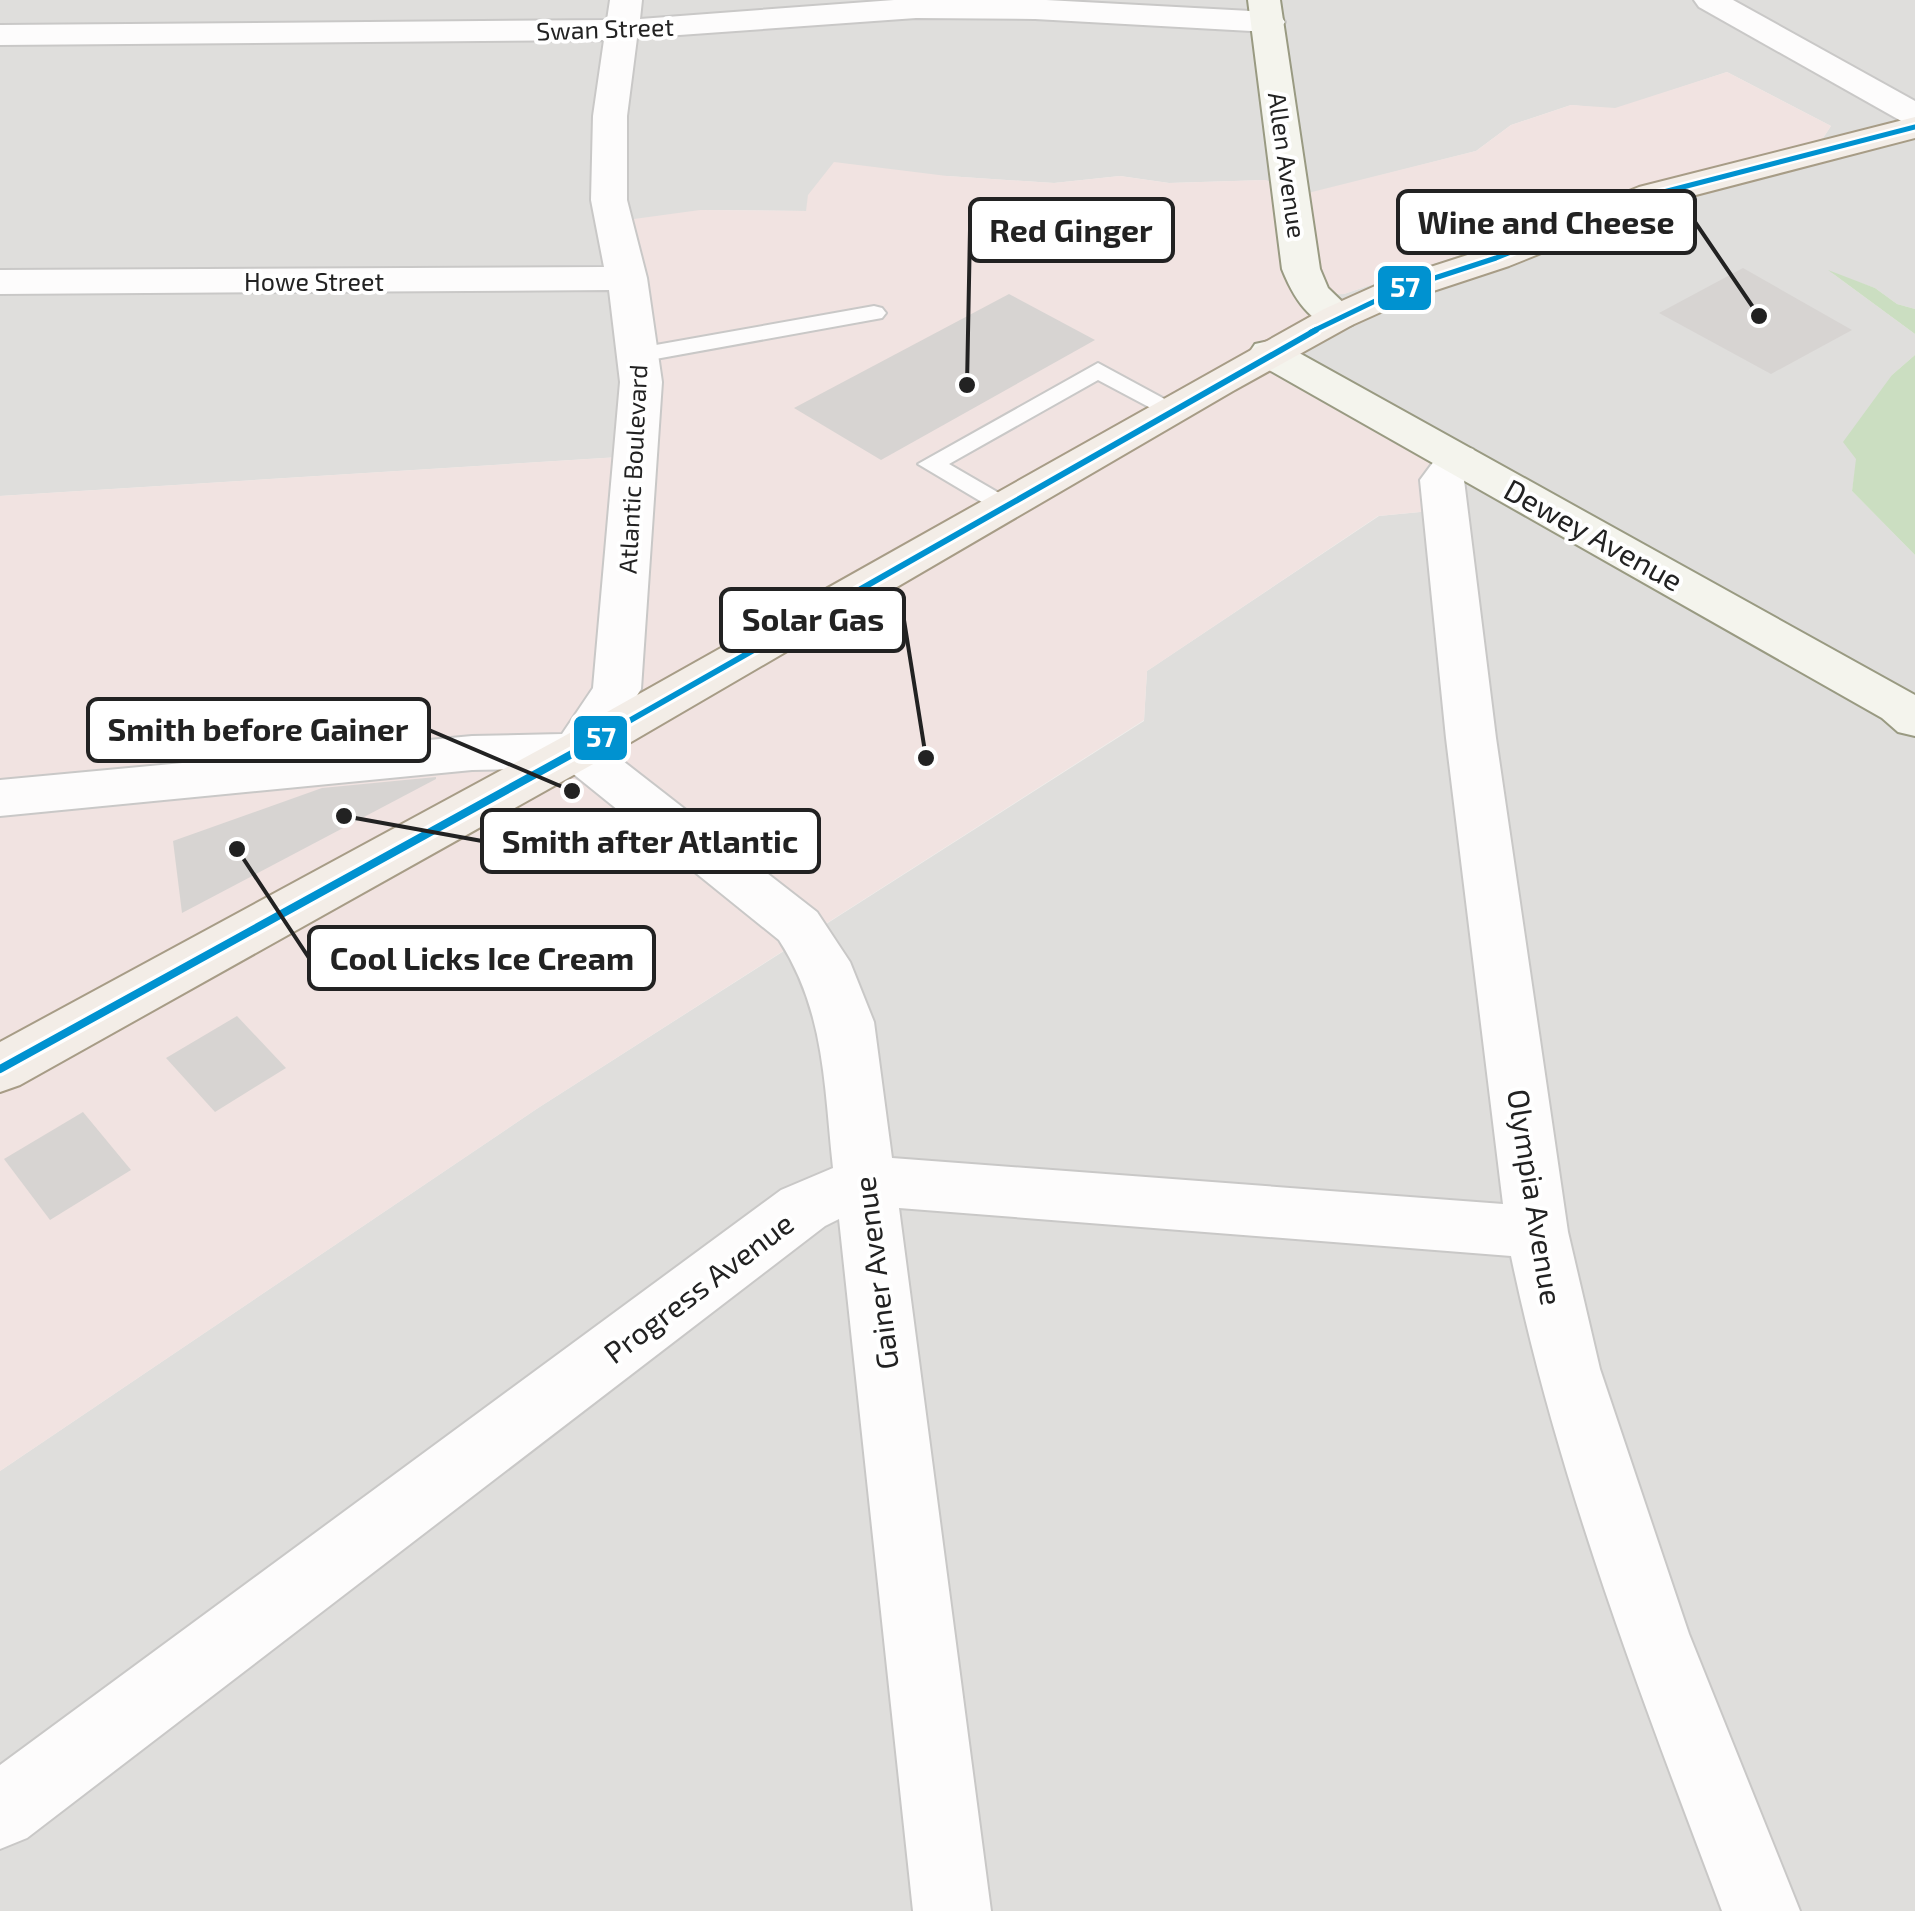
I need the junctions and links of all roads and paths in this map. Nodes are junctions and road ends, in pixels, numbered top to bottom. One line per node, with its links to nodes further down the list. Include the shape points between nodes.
1 (82, 0): 5 (street)
2 (1710, 0): 7 (street)
3 (1267, 11): 4 (street, Swan Street, via 916,8); 12 (street, Allen Avenue, via 1301,269 1311,294)
4 (622, 15): 5 (street, Swan Street); 9 (street, Atlantic Boulevard, via 607,154 609,200)
5 (110, 34): 6 (street, Swan Street)
6 (0, 35)
7 (1915, 115)
8 (1915, 127): 12 (main road, via 1652,196)
9 (628, 278): 10 (street, Howe Street); 14 (street, Atlantic Boulevard)
10 (0, 282)
11 (874, 313): 14 (lane)
12 (1338, 318): 13 (main road)
13 (1270, 353): 15 (main road); 16 (street, Dewey Avenue)
14 (639, 354): 19 (street, Atlantic Boulevard, via 617,688)
15 (1171, 410): 17 (main road); 17 (lane, via 1098,370 931,464)
16 (1458, 458): 18 (street, Dewey Avenue); 23 (street, Olympia Avenue, via 1442,480)
17 (1002, 506): 19 (main road)
18 (1915, 720)
19 (576, 751): 20 (street, via 472,753); 21 (main road); 22 (street, Gainer Avenue, via 798,926 822,962 846,1022)
20 (0, 798)
21 (0, 1069)
22 (864, 1182): 23 (street, Progress Avenue); 24 (street, Progress Avenue, via 803,1208); 25 (street, Gainer Avenue)
23 (1537, 1232): 26 (street, Olympia Avenue, via 1567,1369 1653,1634)
24 (0, 1811)
25 (952, 1911)
26 (1761, 1911)

